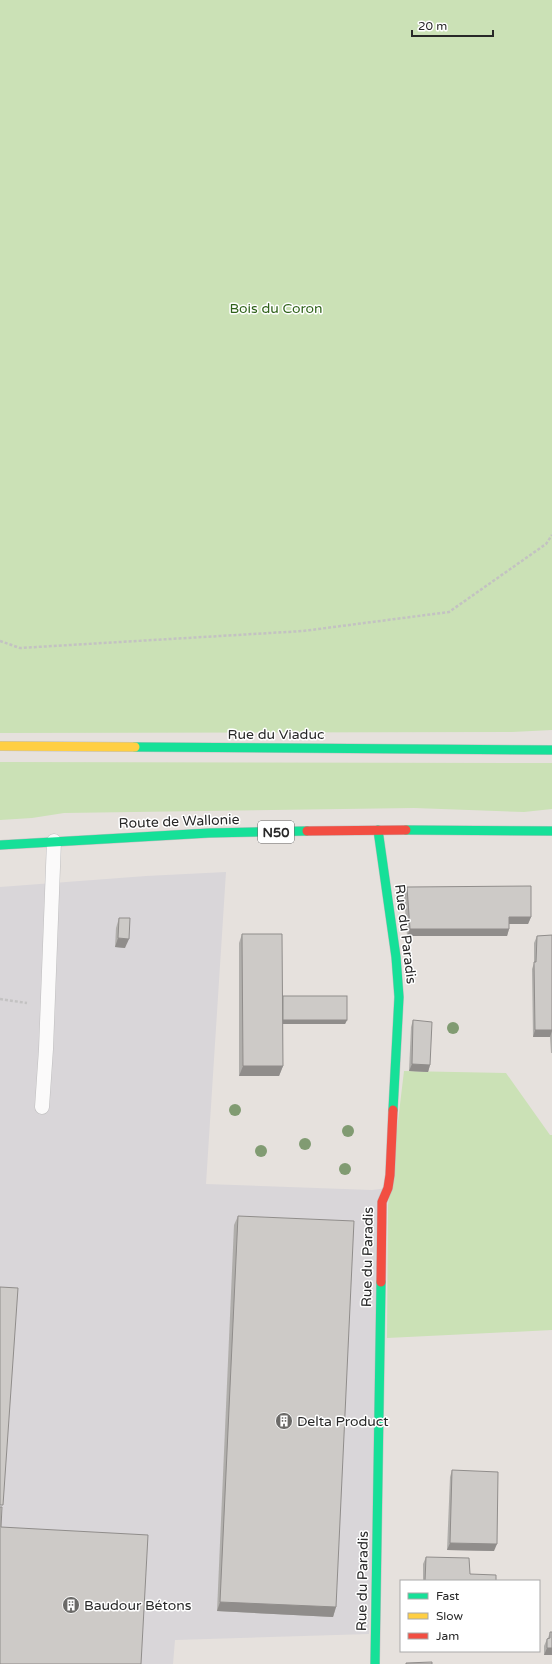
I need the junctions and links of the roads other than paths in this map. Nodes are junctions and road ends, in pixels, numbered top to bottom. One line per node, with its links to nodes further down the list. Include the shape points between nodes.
1 (0, 746): 2 (street, Rue du Viaduc)
2 (552, 750)
3 (378, 830): 4 (street, Route de Wallonie / N50); 5 (street, Route de Wallonie / N50, via 209,833); 8 (street, Rue du Paradis, via 396,957 399,997 390,1175 382,1202)
4 (552, 832)
5 (54, 841): 6 (street, Route de Wallonie / N50); 7 (lane)
6 (0, 845)
7 (42, 1107)
8 (375, 1664)

